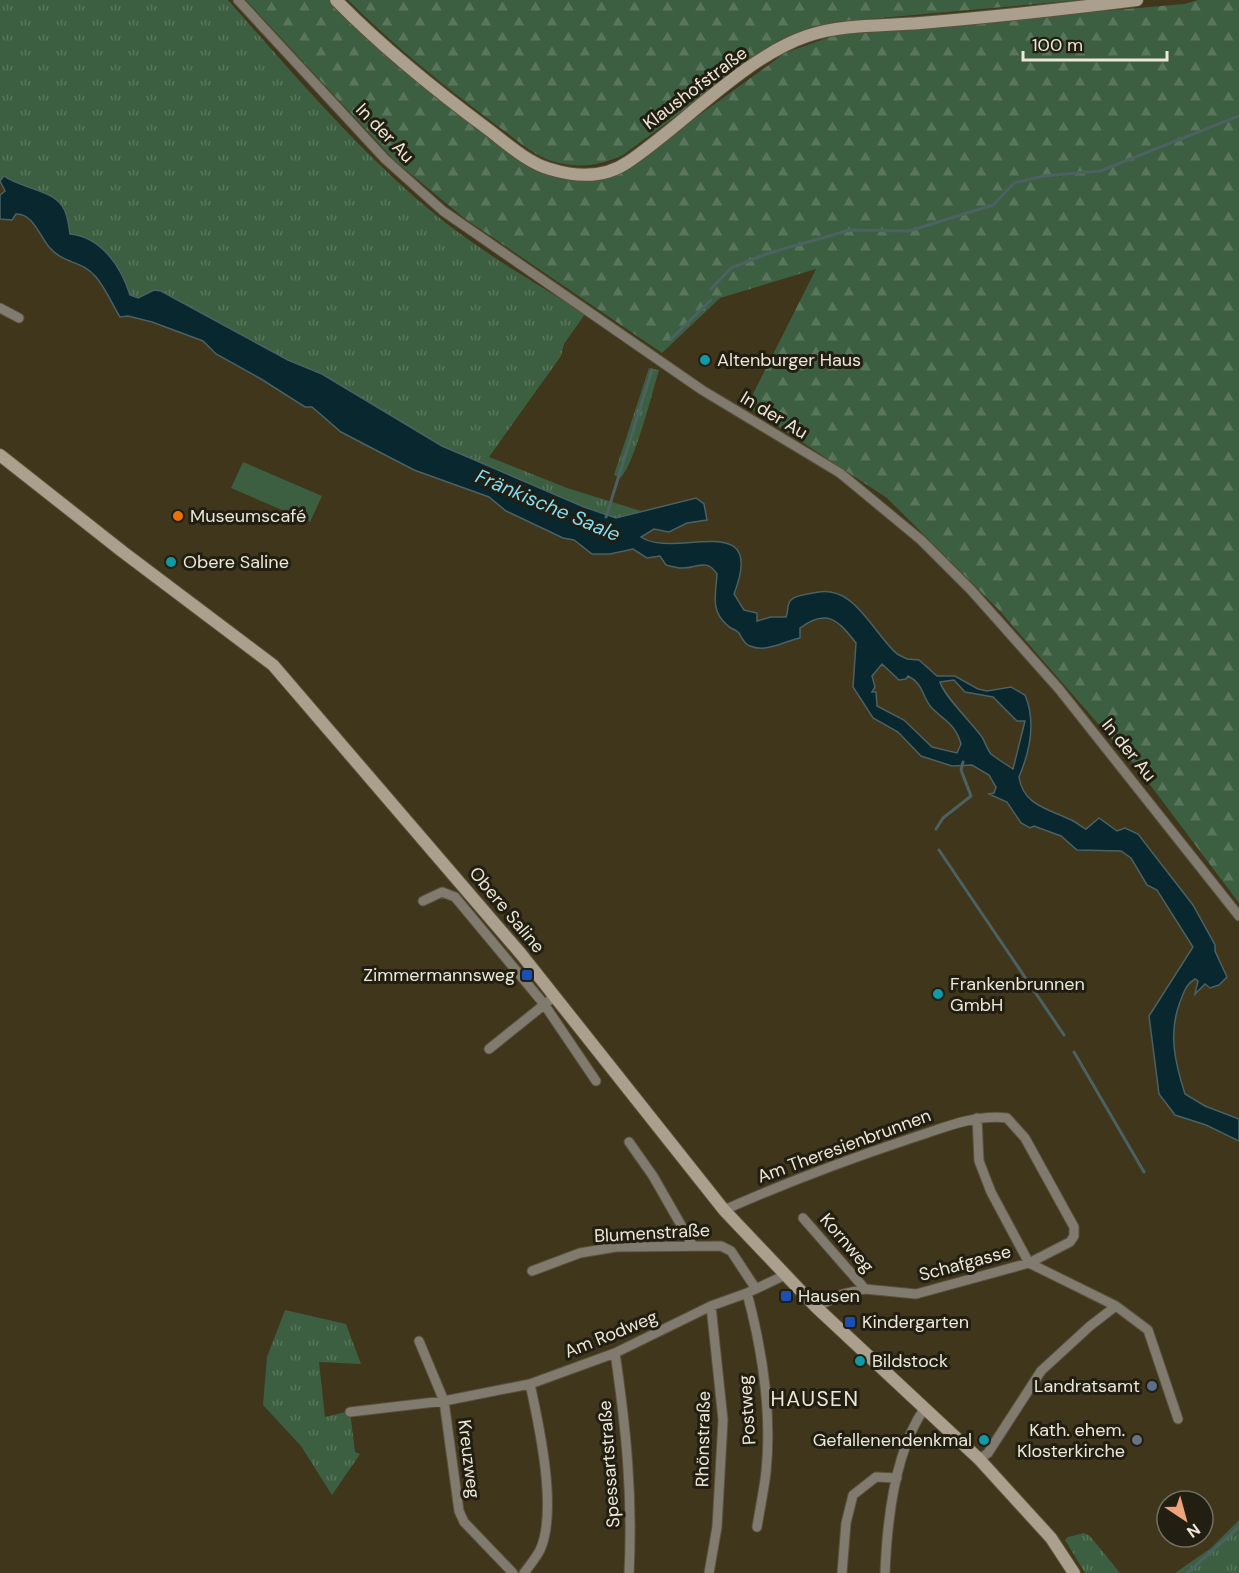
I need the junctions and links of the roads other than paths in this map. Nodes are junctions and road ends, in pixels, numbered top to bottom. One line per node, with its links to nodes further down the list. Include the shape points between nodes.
1 (238, 0): 8 (street, In der Au, via 384,159 443,211 702,390 840,473 921,540 1059,689)
2 (336, 0): 3 (main road, Klaushofstraße, via 371,36 510,146 547,169 580,175 603,173 627,163 770,54 807,36 868,26 1038,13)
3 (1137, 0)
4 (0, 308): 5 (street)
5 (19, 318)
6 (0, 455): 9 (main road, Obere Saline, via 273,665)
7 (423, 901): 10 (street, Obere Saline, via 442,891 455,897)
8 (1239, 916)
9 (555, 996): 10 (street); 15 (main road, Obere Saline)
10 (544, 1004): 11 (street); 12 (street, Obere Saline)
11 (489, 1049)
12 (596, 1081)
13 (977, 1118): 15 (street, Am Theresienbrunnen, via 790,1182); 18 (street, via 979,1161); 18 (street, Am Theresienbrunnen, via 1007,1118 1025,1138 1074,1227 1070,1242)
14 (629, 1142): 17 (street, via 654,1176)
15 (724, 1210): 20 (main road, Obere Saline)
16 (803, 1218): 21 (street, Kornweg)
17 (693, 1246): 19 (street, Blumenstraße, via 616,1247 580,1253); 22 (street, Blumenstraße, via 721,1246 731,1251)
18 (1029, 1263): 21 (street, Schafgasse, via 916,1294); 24 (street, Schafgasse)
19 (532, 1271)
20 (783, 1275): 22 (street, Am Rodweg); 25 (main road, Obere Saline)
21 (866, 1289): 25 (street, Schafgasse, via 843,1294)
22 (752, 1291): 23 (street, Am Rodweg); 35 (street, Postweg, via 767,1420 766,1470)
23 (711, 1306): 27 (street, Am Rodweg); 39 (street, Rhönstraße, via 723,1420 717,1527)
24 (1116, 1306): 32 (street, Schafgasse, via 1148,1330); 33 (street, via 1041,1371 988,1453)
25 (816, 1307): 30 (main road, Obere Saline)
26 (419, 1341): 29 (street)
27 (615, 1353): 28 (street, Am Rodweg); 38 (street, Spessartstraße, via 628,1446 632,1519)
28 (530, 1384): 29 (street, Am Rodweg); 37 (street, via 543,1446 545,1529 540,1549)
29 (444, 1401): 31 (street, Am Rodweg); 36 (street, Kreuzweg, via 459,1511 464,1522)
30 (924, 1409): 33 (main road, Obere Saline); 34 (street, via 911,1427)
31 (350, 1412)
32 (1178, 1419)
33 (979, 1459): 42 (main road, Obere Saline, via 1051,1538)
34 (897, 1478): 40 (street, via 876,1477 853,1496 846,1523); 41 (street)
35 (757, 1527)
36 (513, 1573)
37 (524, 1573)
38 (629, 1573)
39 (709, 1573)
40 (842, 1573)
41 (885, 1573)
42 (1074, 1573)

